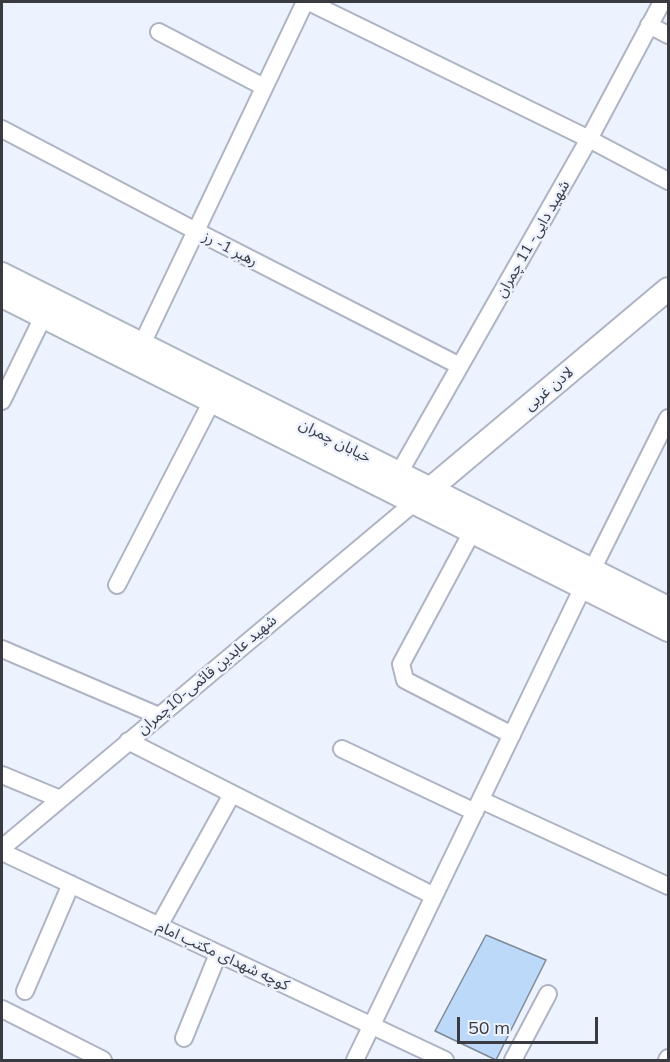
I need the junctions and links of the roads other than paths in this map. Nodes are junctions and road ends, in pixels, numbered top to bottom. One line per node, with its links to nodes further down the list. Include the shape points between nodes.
1 (307, 2): 6 (street); 8 (street)
2 (662, 2): 3 (street, شهید دایی- 11 چمران)
3 (649, 25): 5 (street); 8 (street, شهید دایی- 11 چمران)
4 (159, 32): 6 (street)
5 (669, 35)
6 (264, 87): 10 (street)
7 (2, 129): 10 (street, رهبر 1- رز)
8 (589, 139): 9 (street); 16 (street, شهید دایی- 11 چمران)
9 (669, 181)
10 (195, 231): 15 (street); 16 (street, رهبر 1- رز)
11 (2, 274): 15 (main road, خیابان چمران)
12 (669, 289): 21 (main road, لادن غربی)
13 (2, 296): 14 (main road, خیابان چمران)
14 (43, 317): 17 (street); 18 (main road, خیابان چمران)
15 (142, 344): 20 (main road, خیابان چمران)
16 (460, 366): 20 (street, شهید دایی- 11 چمران)
17 (2, 401)
18 (212, 401): 21 (main road, خیابان چمران); 24 (street)
19 (669, 418): 23 (street)
20 (399, 473): 21 (main road, خیابان چمران)
21 (422, 496): 22 (main road, خیابان چمران); 23 (main road, خیابان چمران); 28 (street, شهید عابدین قائمی-10چمران)
22 (472, 532): 23 (main road, خیابان چمران); 29 (street, via 401,664 405,680)
23 (587, 578): 25 (main road, خیابان چمران); 26 (main road, خیابان چمران); 29 (street)
24 (117, 585)
25 (669, 608)
26 (669, 630)
27 (2, 649): 28 (street)
28 (159, 716): 30 (street, شهید عابدین قائمی-10چمران)
29 (512, 735): 35 (street)
30 (128, 741): 33 (street); 34 (street, شهید عابدین قائمی-10چمران)
31 (342, 749): 35 (street)
32 (2, 776): 34 (street)
33 (232, 794): 39 (street); 40 (street)
34 (60, 799): 36 (street, شهید عابدین قائمی-10چمران)
35 (478, 806): 38 (street); 39 (street)
36 (2, 850): 37 (street, کوچه شهدای مکتب امام)
37 (71, 884): 40 (street, کوچه شهدای مکتب امام); 42 (street)
38 (669, 886)
39 (434, 896): 45 (street)
40 (159, 926): 41 (street, کوچه شهدای مکتب امام)
41 (218, 954): 45 (street, کوچه شهدای مکتب امام); 46 (street)
42 (25, 991)
43 (548, 994): 50 (street)
44 (2, 1009): 47 (street)
45 (372, 1026): 48 (street); 49 (street, کوچه شهدای مکتب امام)
46 (184, 1038)
47 (103, 1060)
48 (355, 1060)
49 (445, 1060)
50 (513, 1060)

